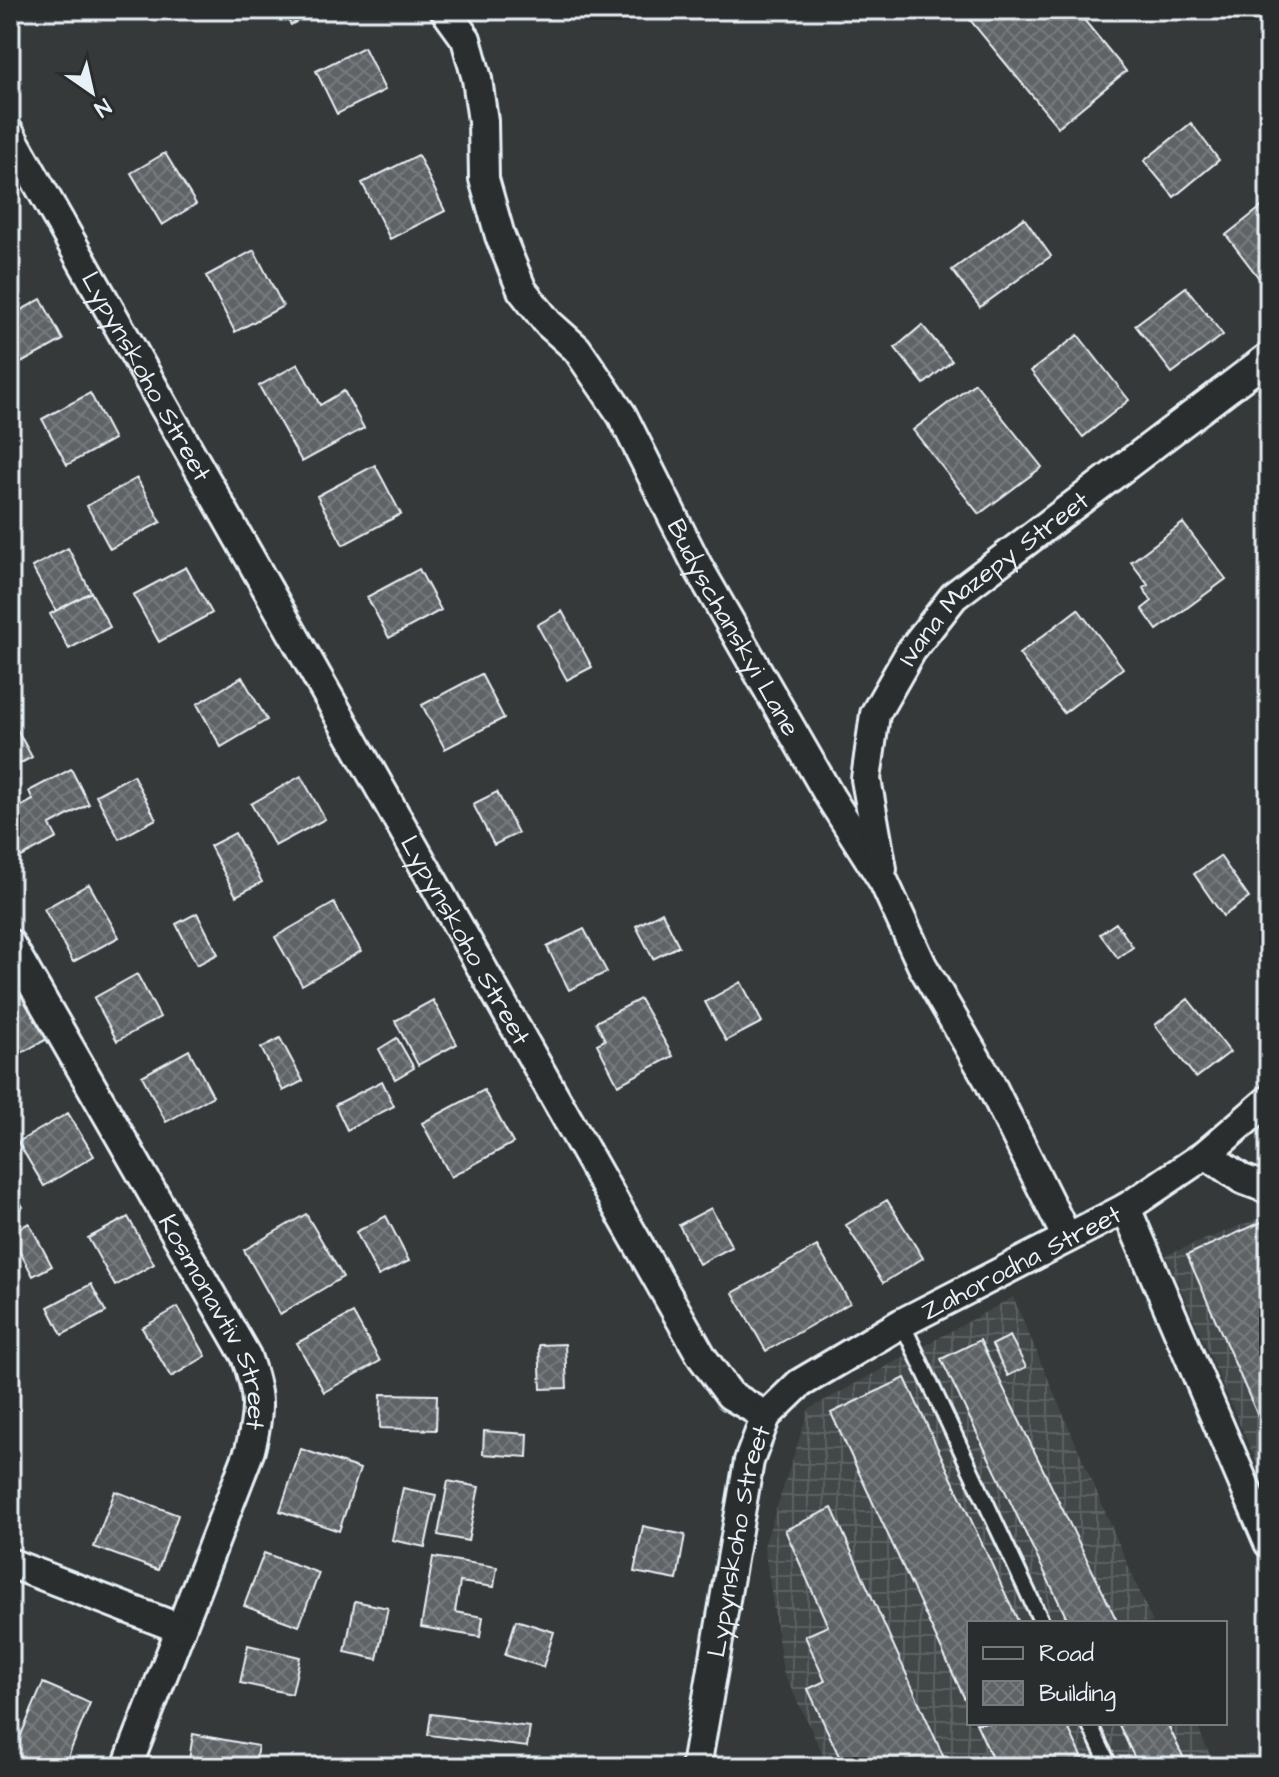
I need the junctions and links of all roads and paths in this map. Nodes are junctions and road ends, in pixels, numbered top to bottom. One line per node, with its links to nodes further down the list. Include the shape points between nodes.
1 (445, 10): 4 (street, Budyschanskyi Lane, via 466,39 477,79 484,179 522,290 577,349 622,415 698,567)
2 (10, 134): 12 (street, Lypynskoho Street, via 702,1357 730,1395)
3 (1269, 357): 4 (street, Ivana Mazepy Street, via 954,596 911,651 875,714 866,779)
4 (884, 882): 10 (street, Budyschanskyi Lane, via 922,965 988,1079)
5 (10, 944): 16 (street, Kosmonavtiv Street, via 246,1356 257,1387 258,1418 250,1450)
6 (1269, 1100): 7 (street, Zahorodna Street)
7 (1206, 1154): 8 (street, via 1242,1179); 9 (street, Zahorodna Street)
8 (1269, 1189)
9 (1126, 1208): 10 (street, Zahorodna Street); 13 (street)
10 (1067, 1238): 11 (street, Zahorodna Street)
11 (902, 1323): 12 (street, Zahorodna Street, via 799,1384); 15 (lane)
12 (766, 1416): 19 (street, Lypynskoho Street, via 749,1461)
13 (1269, 1543)
14 (10, 1563): 16 (street)
15 (1041, 1621)
16 (181, 1629): 18 (street, Kosmonavtiv Street)
17 (1090, 1725): 20 (lane)
18 (127, 1767)
19 (696, 1767)
20 (1110, 1767)

